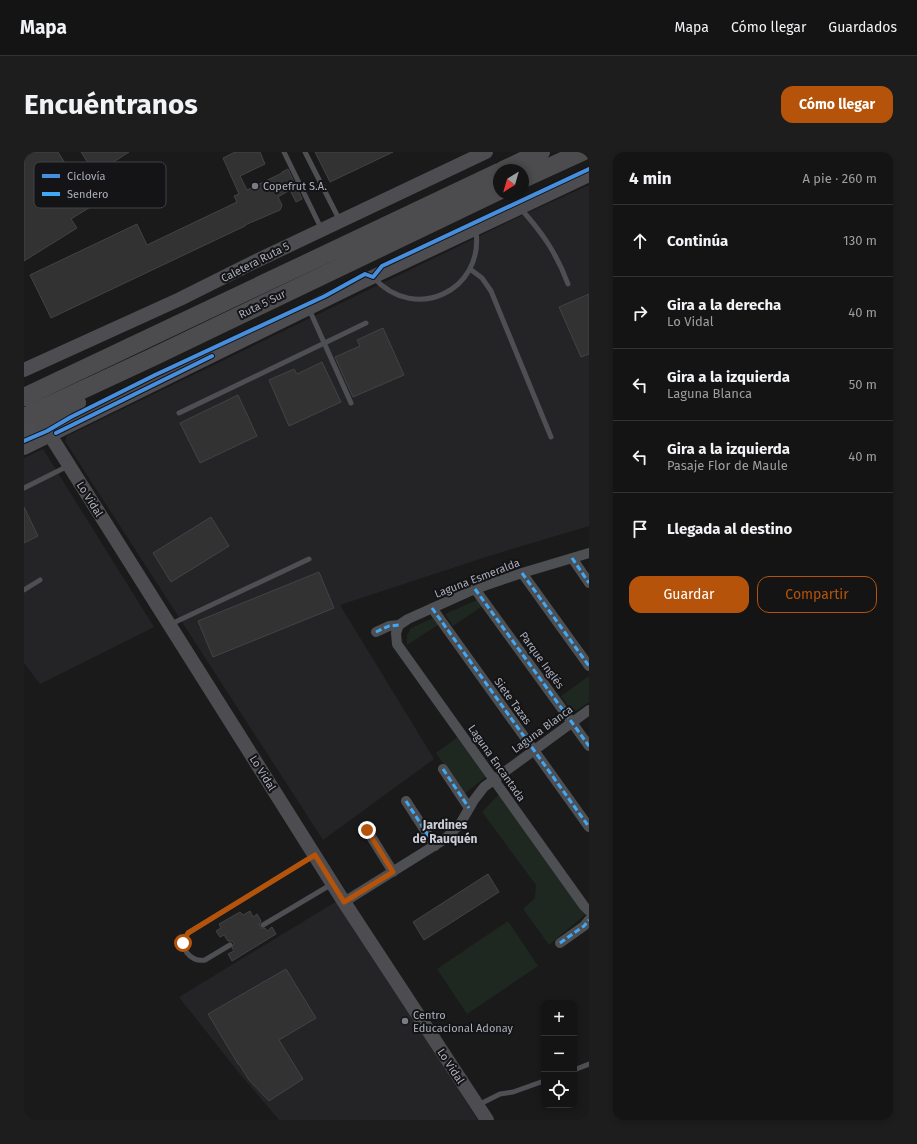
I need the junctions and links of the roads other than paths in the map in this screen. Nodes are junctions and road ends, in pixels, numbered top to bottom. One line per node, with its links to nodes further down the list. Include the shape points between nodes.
1 (284, 152): 14 (lane)
2 (305, 152): 12 (lane)
3 (486, 152): 12 (street, Caletera Ruta 5)
4 (541, 152): 6 (highway)
5 (582, 152): 9 (highway)
6 (516, 164)
7 (493, 175): 23 (highway, Ruta 5 Sur)
8 (589, 175): 11 (street)
9 (529, 177)
10 (493, 194): 21 (highway, Ruta 5 Sur)
11 (519, 208): 13 (street); 17 (lane, via 548,242)
12 (340, 221): 14 (street, Caletera Ruta 5)
13 (475, 228): 15 (lane, via 476,249); 16 (street)
14 (322, 229): 22 (street, Caletera Ruta 5, via 180,300)
15 (470, 268): 16 (lane, via 461,282 448,292 424,299 396,295 385,289); 29 (lane, via 482,278 491,291)
16 (373, 277): 18 (street)
17 (568, 284)
18 (309, 309): 20 (lane); 27 (street)
19 (366, 323): 20 (lane)
20 (325, 343): 24 (lane); 25 (lane)
21 (153, 357): 26 (highway, Ruta 5 Sur); 27 (highway)
22 (24, 370)
23 (24, 397)
24 (351, 403)
25 (179, 414)
26 (24, 417)
27 (46, 430): 28 (street); 30 (street); 31 (street, Lo Vidal)
28 (24, 432)
29 (551, 437)
30 (24, 448)
31 (68, 465): 32 (lane); 42 (street, Lo Vidal)
32 (24, 488)
33 (589, 553): 34 (street, Laguna Esmeralda)
34 (572, 558): 36 (street, Laguna Esmeralda); 38 (street)
35 (310, 559): 42 (lane)
36 (522, 573): 39 (street, Laguna Esmeralda); 45 (street)
37 (40, 580): 40 (lane)
38 (589, 583)
39 (475, 589): 41 (street, Laguna Esmeralda); 47 (street, Parque Inglés)
40 (24, 590)
41 (432, 608): 43 (street, Laguna Esmeralda); 49 (street, Siete Tazas)
42 (170, 625): 57 (street, Lo Vidal)
43 (399, 625): 44 (street, Laguna Esmeralda); 51 (street, Laguna Encantada, via 396,633 397,644)
44 (376, 632)
45 (589, 666)
46 (589, 710): 47 (street, Laguna Blanca)
47 (572, 722): 48 (street, Parque Inglés); 49 (street, Laguna Blanca)
48 (589, 746)
49 (534, 750): 51 (street, Laguna Blanca); 54 (street, Siete Tazas)
50 (443, 769): 53 (street)
51 (494, 778): 53 (street, Laguna Blanca, via 478,793); 61 (street, Laguna Encantada)
52 (406, 801): 56 (street)
53 (469, 808): 56 (street, Laguna Blanca, via 455,830)
54 (589, 827)
55 (367, 830): 58 (street)
56 (435, 846): 58 (street, Laguna Blanca)
57 (315, 855): 59 (street, Lo Vidal); 65 (lane, via 188,933 183,943 190,957 201,961)
58 (393, 872): 60 (street, Laguna Blanca)
59 (333, 883): 60 (street, Lo Vidal); 63 (lane)
60 (344, 902): 69 (street, Lo Vidal)
61 (589, 911)
62 (589, 920): 64 (street)
63 (263, 925)
64 (560, 943)
65 (230, 945)
66 (589, 1064): 67 (lane)
67 (577, 1069)
68 (541, 1082): 69 (lane, via 500,1094)
69 (477, 1106): 70 (street, Lo Vidal)
70 (487, 1120)

